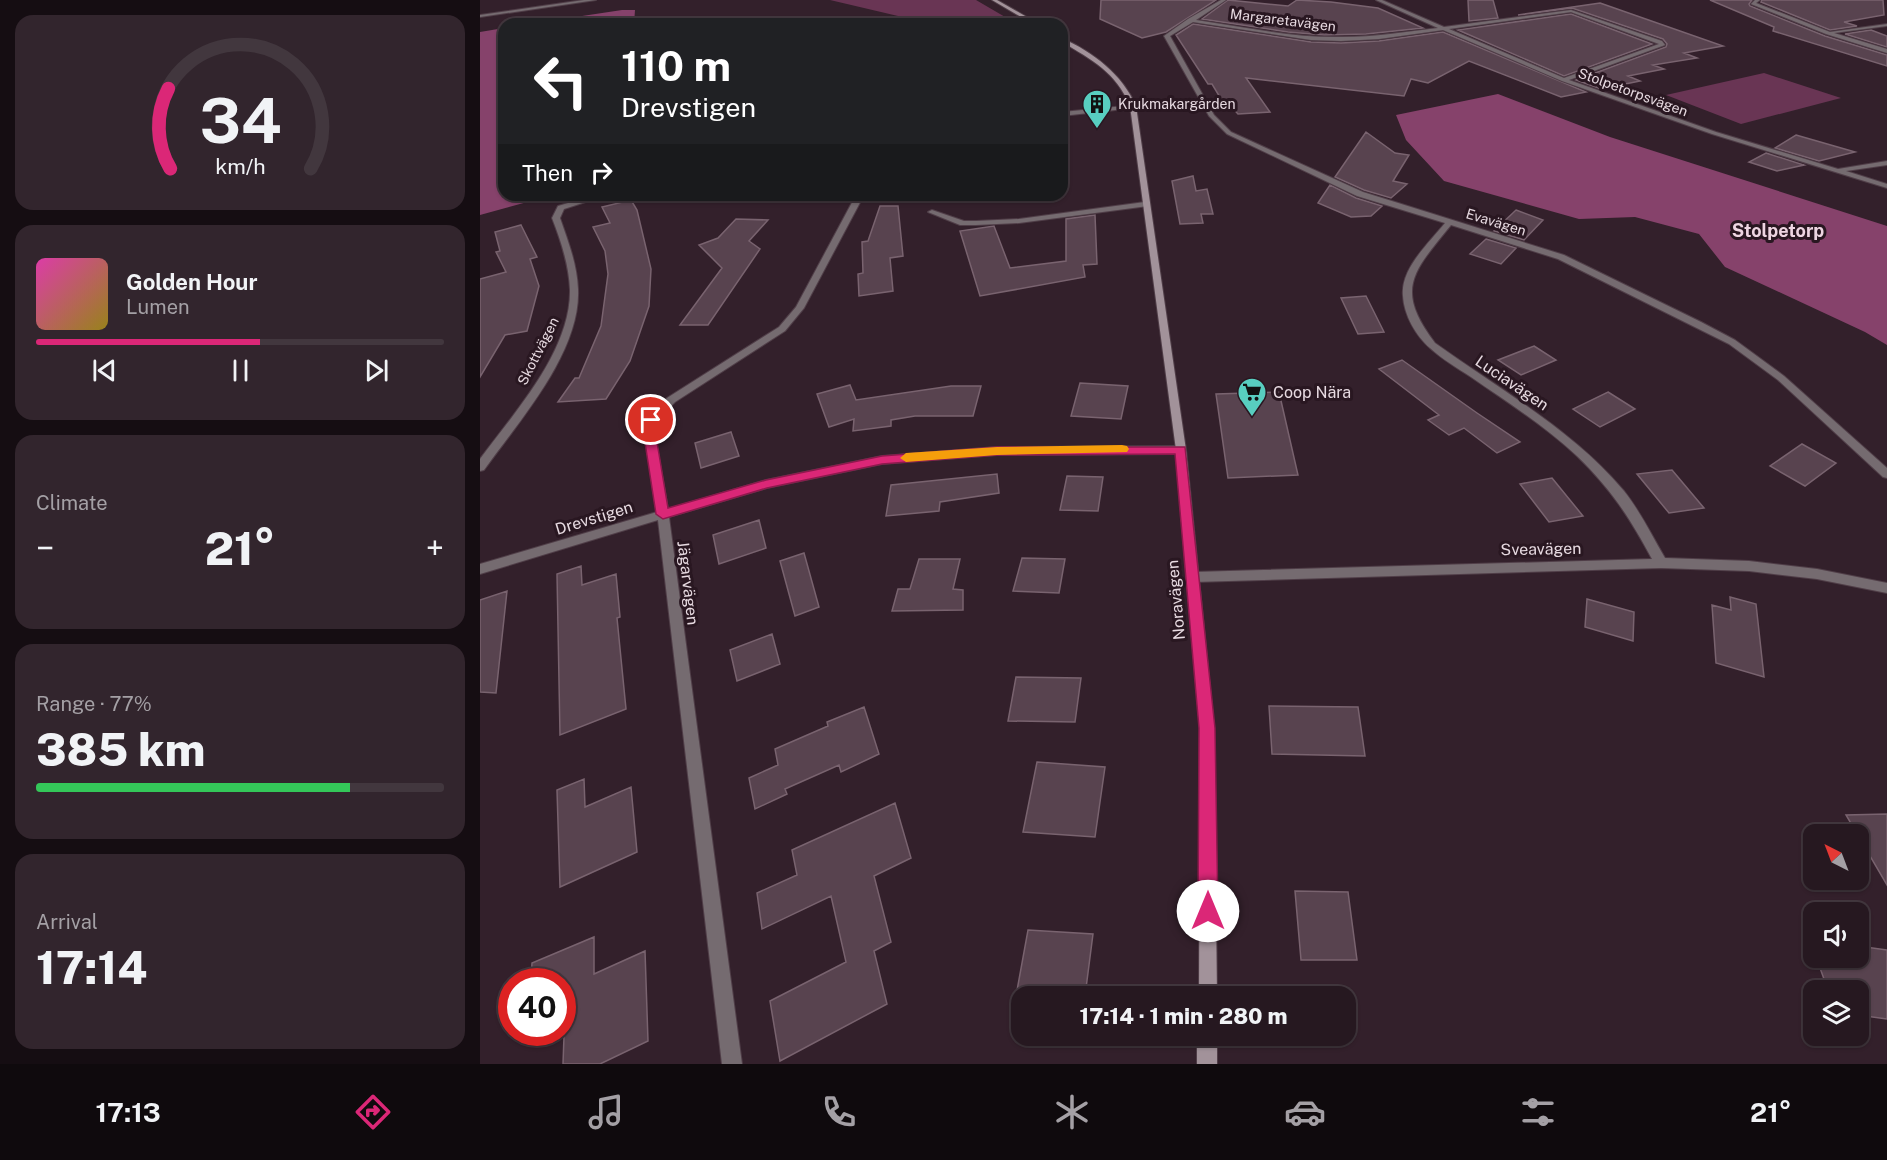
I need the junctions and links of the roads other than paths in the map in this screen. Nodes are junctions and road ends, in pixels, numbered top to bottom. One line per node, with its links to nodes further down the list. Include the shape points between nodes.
1 (594, 0): 6 (street)
2 (994, 0): 7 (street)
3 (1224, 0): 8 (street, Evavägen)
4 (1378, 0): 10 (street, Stolpetorpsvägen)
5 (1758, 0): 11 (street, via 1754,3)
6 (480, 16)
7 (1027, 18)
8 (1190, 20): 10 (street, Margaretavägen, via 1328,39); 24 (street, Evavägen, via 1167,36 1168,42 1212,116 1228,133 1360,194)
9 (1887, 25): 11 (street)
10 (1445, 28): 14 (street, Stolpetorpsvägen); 14 (street, Margaretavägen, via 1571,11 1662,45)
11 (1828, 33): 13 (street)
12 (1068, 44): 15 (street, Noravägen, via 1115,74)
13 (1887, 51)
14 (1564, 80): 18 (street, Stolpetorpsvägen)
15 (1133, 106): 16 (street); 22 (street, Noravägen)
16 (1068, 113)
17 (1887, 164): 18 (street)
18 (1836, 171): 19 (street, Stolpetorpsvägen)
19 (1887, 186)
20 (584, 201): 26 (street, Skottvägen, via 561,208 556,218 569,253 572,312 545,372)
21 (857, 201): 28 (street, Jägarvägen, via 800,308 782,329 671,400 651,420 650,436)
22 (1145, 204): 23 (street, via 976,223 963,223); 25 (street, Noravägen)
23 (932, 212)
24 (1450, 222): 27 (street, Evavägen, via 1561,257 1732,342 1781,378); 29 (street, Luciavägen, via 1407,281 1408,309 1416,327 1432,345 1557,432 1585,457 1622,497)
25 (1181, 450): 28 (street, Drevstigen, via 997,451 882,460 766,484); 31 (street, Noravägen)
26 (480, 467)
27 (1887, 474)
28 (663, 514): 30 (street, Drevstigen); 35 (street, Jägarvägen)
29 (1660, 563): 31 (street, Sveavägen); 32 (street, Sveavägen, via 1749,566)
30 (480, 569)
31 (1194, 577): 33 (street, Noravägen, via 1207,728)
32 (1887, 588)
33 (1208, 986)
34 (1208, 1046): 36 (street)
35 (732, 1064)
36 (1208, 1064)

